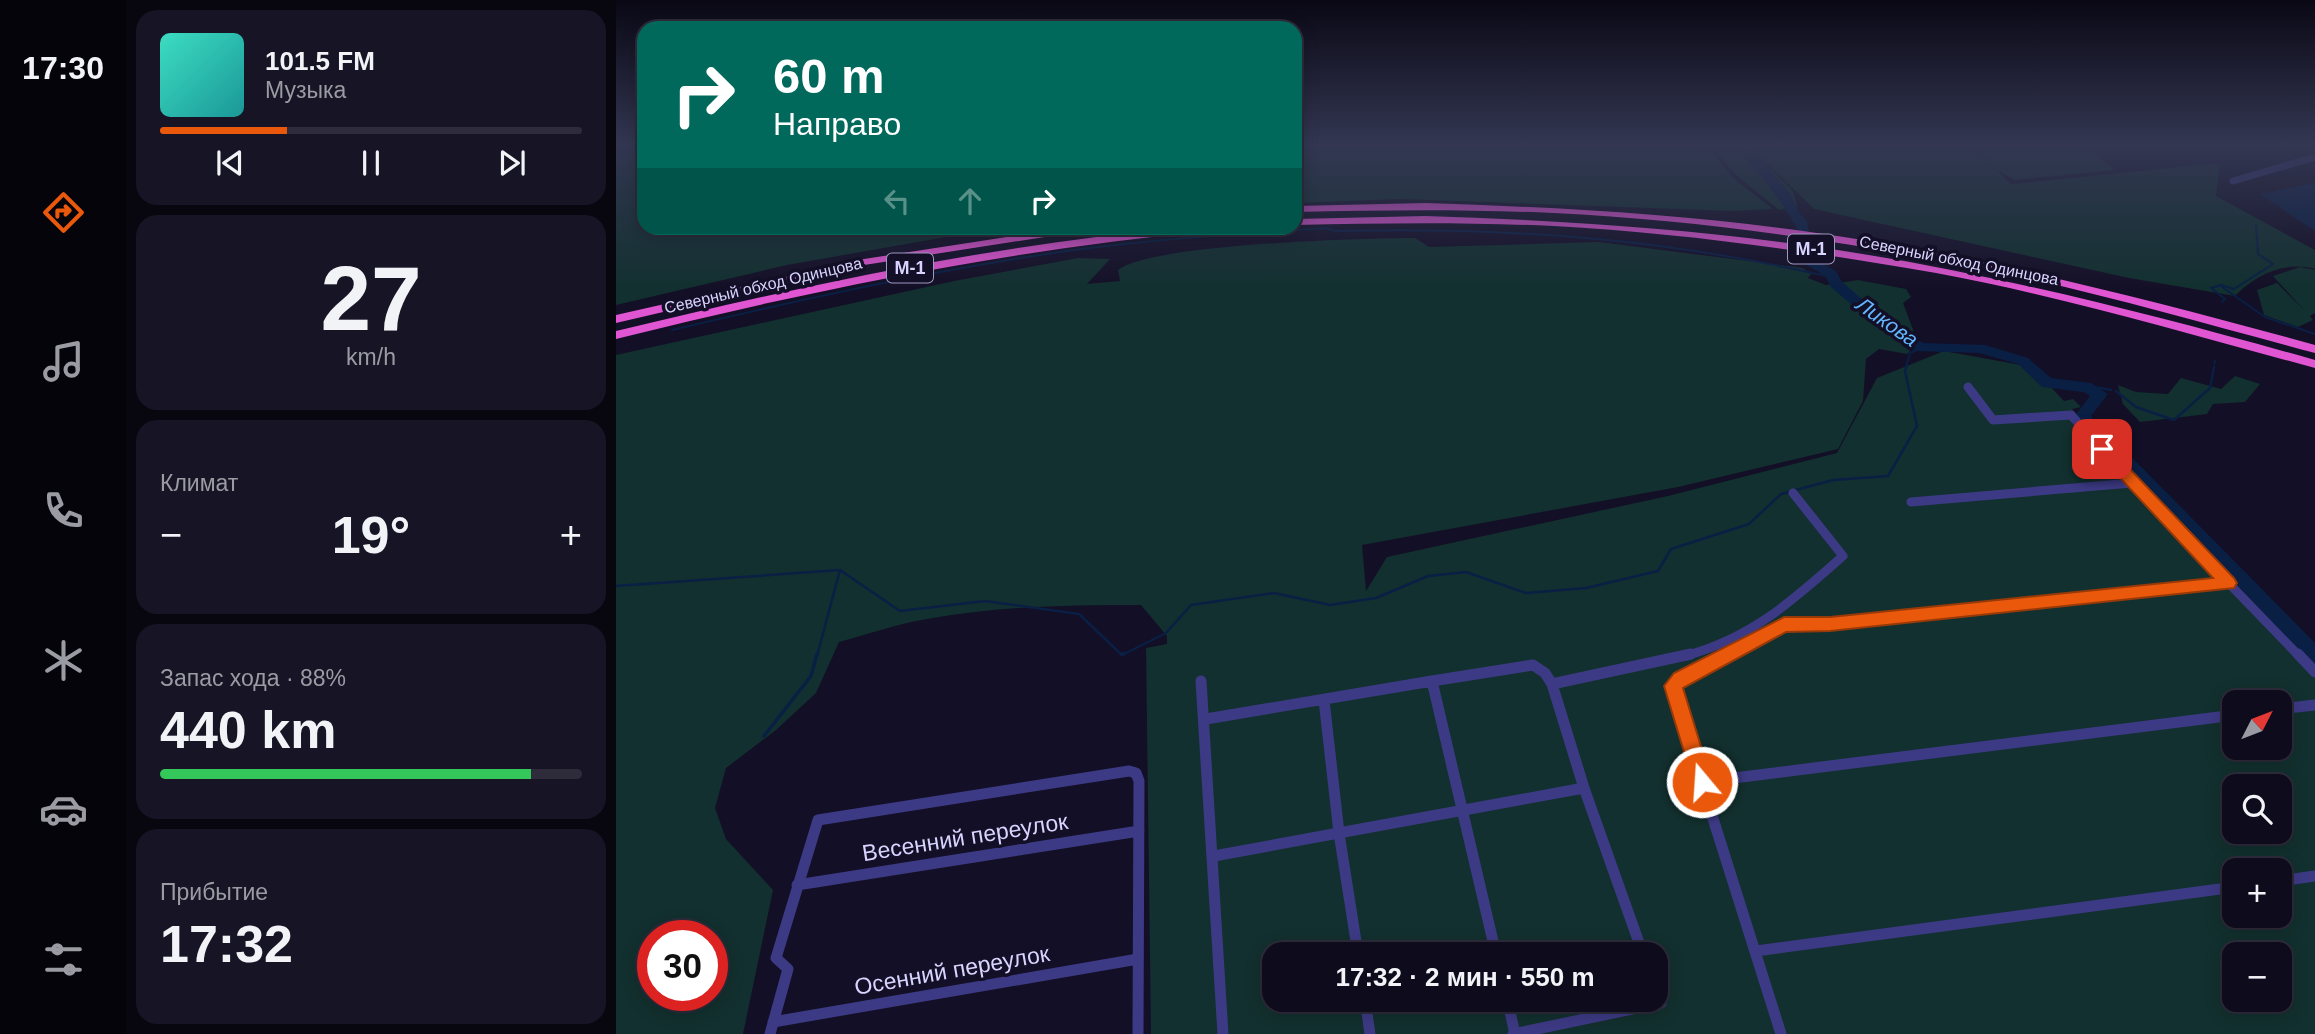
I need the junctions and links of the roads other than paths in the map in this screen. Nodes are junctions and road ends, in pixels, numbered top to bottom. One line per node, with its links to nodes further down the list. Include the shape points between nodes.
1 (1302, 209): 7 (highway, Северный обход Одинцова / М-1, via 1541,208 1773,228 2017,271)
2 (1302, 222): 8 (highway, Северный обход Одинцова / М-1, via 1538,220 1703,234 1837,252 2069,298)
3 (1038, 235): 5 (highway, Северный обход Одинцова / М-1, via 864,262)
4 (1128, 235): 6 (highway, Северный обход Одинцова / М-1, via 923,266)
5 (616, 319)
6 (616, 335)
7 (2315, 349)
8 (2315, 364)
9 (1968, 387): 10 (street, via 1993,420 2071,415)
10 (2132, 483): 12 (street); 13 (street)
11 (1793, 493): 17 (street, via 1843,556 1792,601 1740,636 1699,651)
12 (1911, 502)
13 (2228, 583): 14 (street); 23 (street, via 1784,625 1680,678 1673,686)
14 (2315, 673)
15 (1201, 681): 22 (street)
16 (1432, 681): 17 (street, via 1533,665); 18 (street); 25 (street)
17 (1552, 684): 24 (street)
18 (1324, 700): 22 (street); 27 (street)
19 (2315, 705): 20 (street)
20 (2292, 708)
21 (2222, 717): 23 (street)
22 (1206, 719): 28 (street)
23 (1702, 782): 36 (street)
24 (1584, 788): 25 (street); 35 (street)
25 (1462, 810): 27 (street); 34 (street)
26 (1139, 831): 31 (street, Весенний переулок); 31 (street, via 1138,775 1129,771 824,817 815,826); 37 (street)
27 (1339, 833): 28 (street); 33 (street)
28 (1214, 856): 43 (street)
29 (2315, 876): 30 (street)
30 (2292, 879)
31 (797, 885): 41 (street, via 776,958 788,969)
32 (2222, 889): 36 (street)
33 (1356, 942)
34 (1493, 942)
35 (1639, 942)
36 (1756, 951): 46 (street)
37 (1138, 959): 41 (street, Осенний переулок); 42 (street)
38 (1367, 1012): 44 (street)
39 (1510, 1012): 45 (street)
40 (1618, 1012): 45 (street)
41 (772, 1028)
42 (1138, 1034)
43 (1223, 1034)
44 (1370, 1034)
45 (1514, 1034)
46 (1781, 1034)

